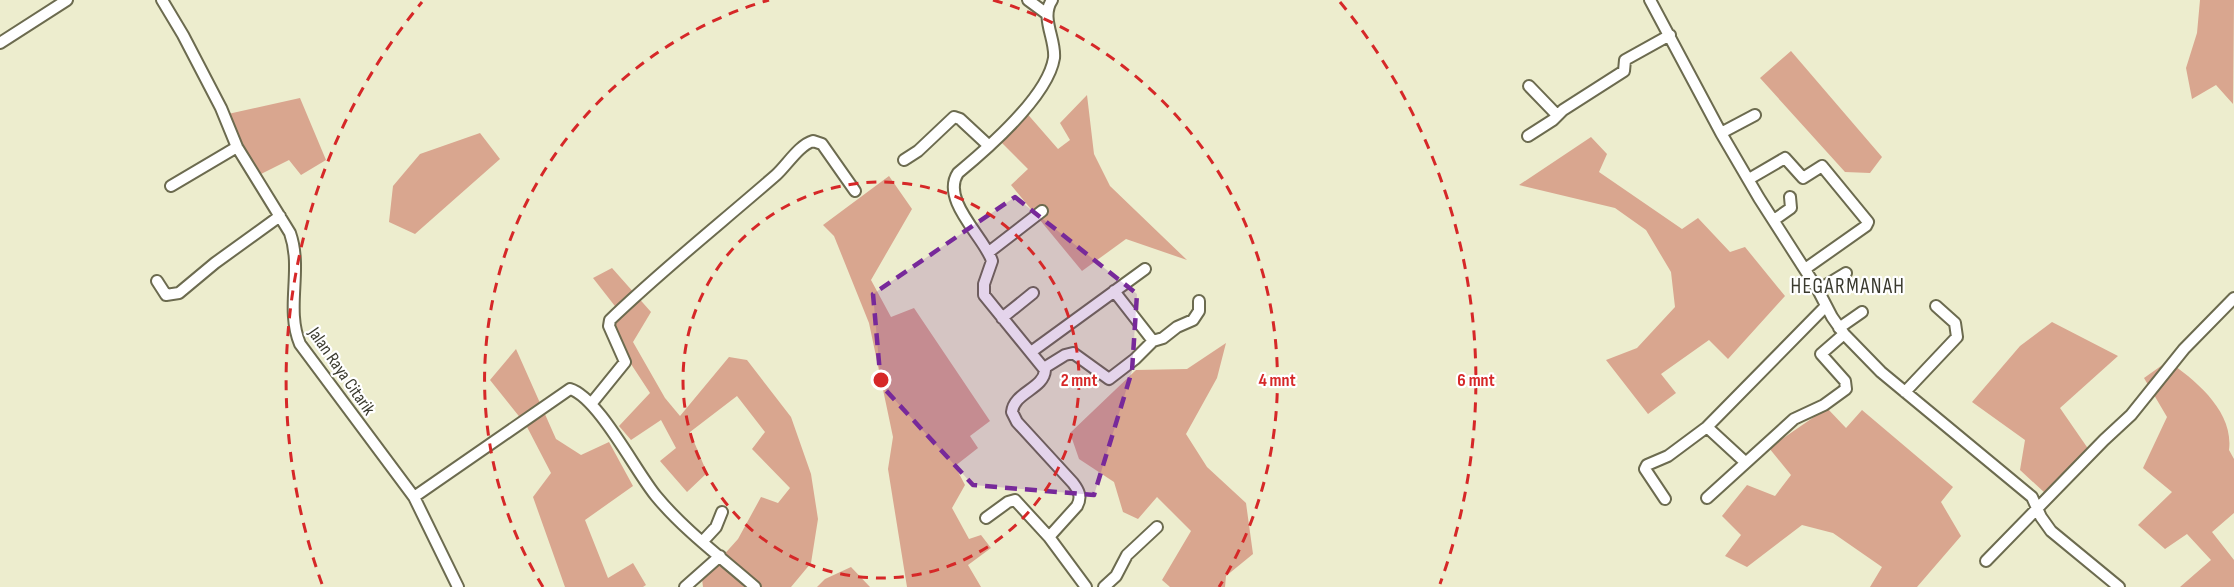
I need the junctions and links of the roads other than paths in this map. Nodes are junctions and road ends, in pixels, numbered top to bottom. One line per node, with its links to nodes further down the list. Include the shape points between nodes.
1 (67, 0): 8 (street)
2 (162, 0): 15 (street, Jalan Raya Citarik, via 217,99)
3 (1028, 0): 6 (street)
4 (1052, 0): 6 (street)
5 (1650, 0): 7 (street)
6 (1047, 14): 14 (street, via 1054,53 1047,76 1030,104)
7 (1670, 35): 11 (street, via 1625,60 1624,71); 12 (street)
8 (0, 43)
9 (1529, 86): 11 (street)
10 (1755, 115): 12 (street)
11 (1557, 116): 13 (street)
12 (1721, 133): 17 (street)
13 (1528, 136)
14 (988, 145): 16 (street, via 954,117); 24 (street, via 958,173 953,186 962,212)
15 (237, 147): 18 (street); 22 (street, Jalan Raya Citarik)
16 (904, 160)
17 (1749, 179): 23 (street); 26 (street, via 1785,158 1802,177 1822,166 1868,222)
18 (171, 186)
19 (855, 191): 43 (street, via 822,144 809,142 610,320 625,362)
20 (1790, 197): 23 (street, via 1791,208)
21 (1042, 211): 24 (street)
22 (280, 216): 28 (street, via 178,293 166,295); 46 (street, Jalan Raya Citarik, via 294,244 293,319 300,344)
23 (1774, 220): 26 (street)
24 (989, 252): 37 (street, via 992,261 983,290)
25 (1145, 269): 30 (street)
26 (1805, 269): 29 (street)
27 (1846, 273): 29 (street)
28 (156, 281)
29 (1818, 290): 34 (street)
30 (1114, 291): 39 (street); 40 (street)
31 (1033, 293): 37 (street)
32 (2234, 298): 49 (street, via 2184,349 2131,416)
33 (1199, 301): 39 (street, via 1199,311 1193,320)
34 (1826, 306): 38 (street); 44 (street)
35 (1936, 306): 42 (street, via 1955,323 1957,337)
36 (1862, 312): 38 (street)
37 (1002, 318): 40 (street)
38 (1842, 331): 42 (street); 45 (street, via 1821,354 1845,381 1846,389 1794,419)
39 (1153, 341): 41 (street, via 1109,379 1073,352)
40 (1031, 352): 41 (street)
41 (1044, 368): 53 (street, via 1044,377 1016,401 1012,412 1080,494 1077,506)
42 (1905, 392): 49 (street, via 2032,497)
43 (591, 404): 46 (street, via 574,390 567,390); 54 (street, via 657,496)
44 (1707, 427): 45 (street); 48 (street, via 1646,468)
45 (1745, 462): 47 (street)
46 (414, 497): 57 (street, Jalan Raya Citarik)
47 (1707, 498)
48 (1665, 499)
49 (2037, 508): 56 (street); 62 (street, via 2050,531)
50 (722, 512): 54 (street, via 716,527)
51 (986, 518): 53 (street, via 1015,500)
52 (1157, 527): 61 (street, via 1127,555 1116,576)
53 (1049, 537): 60 (street)
54 (703, 541): 55 (street)
55 (720, 556): 58 (street); 59 (street)
56 (1986, 561)
57 (459, 587)
58 (685, 587)
59 (755, 587)
60 (1086, 587)
61 (1104, 587)
62 (2119, 587)

